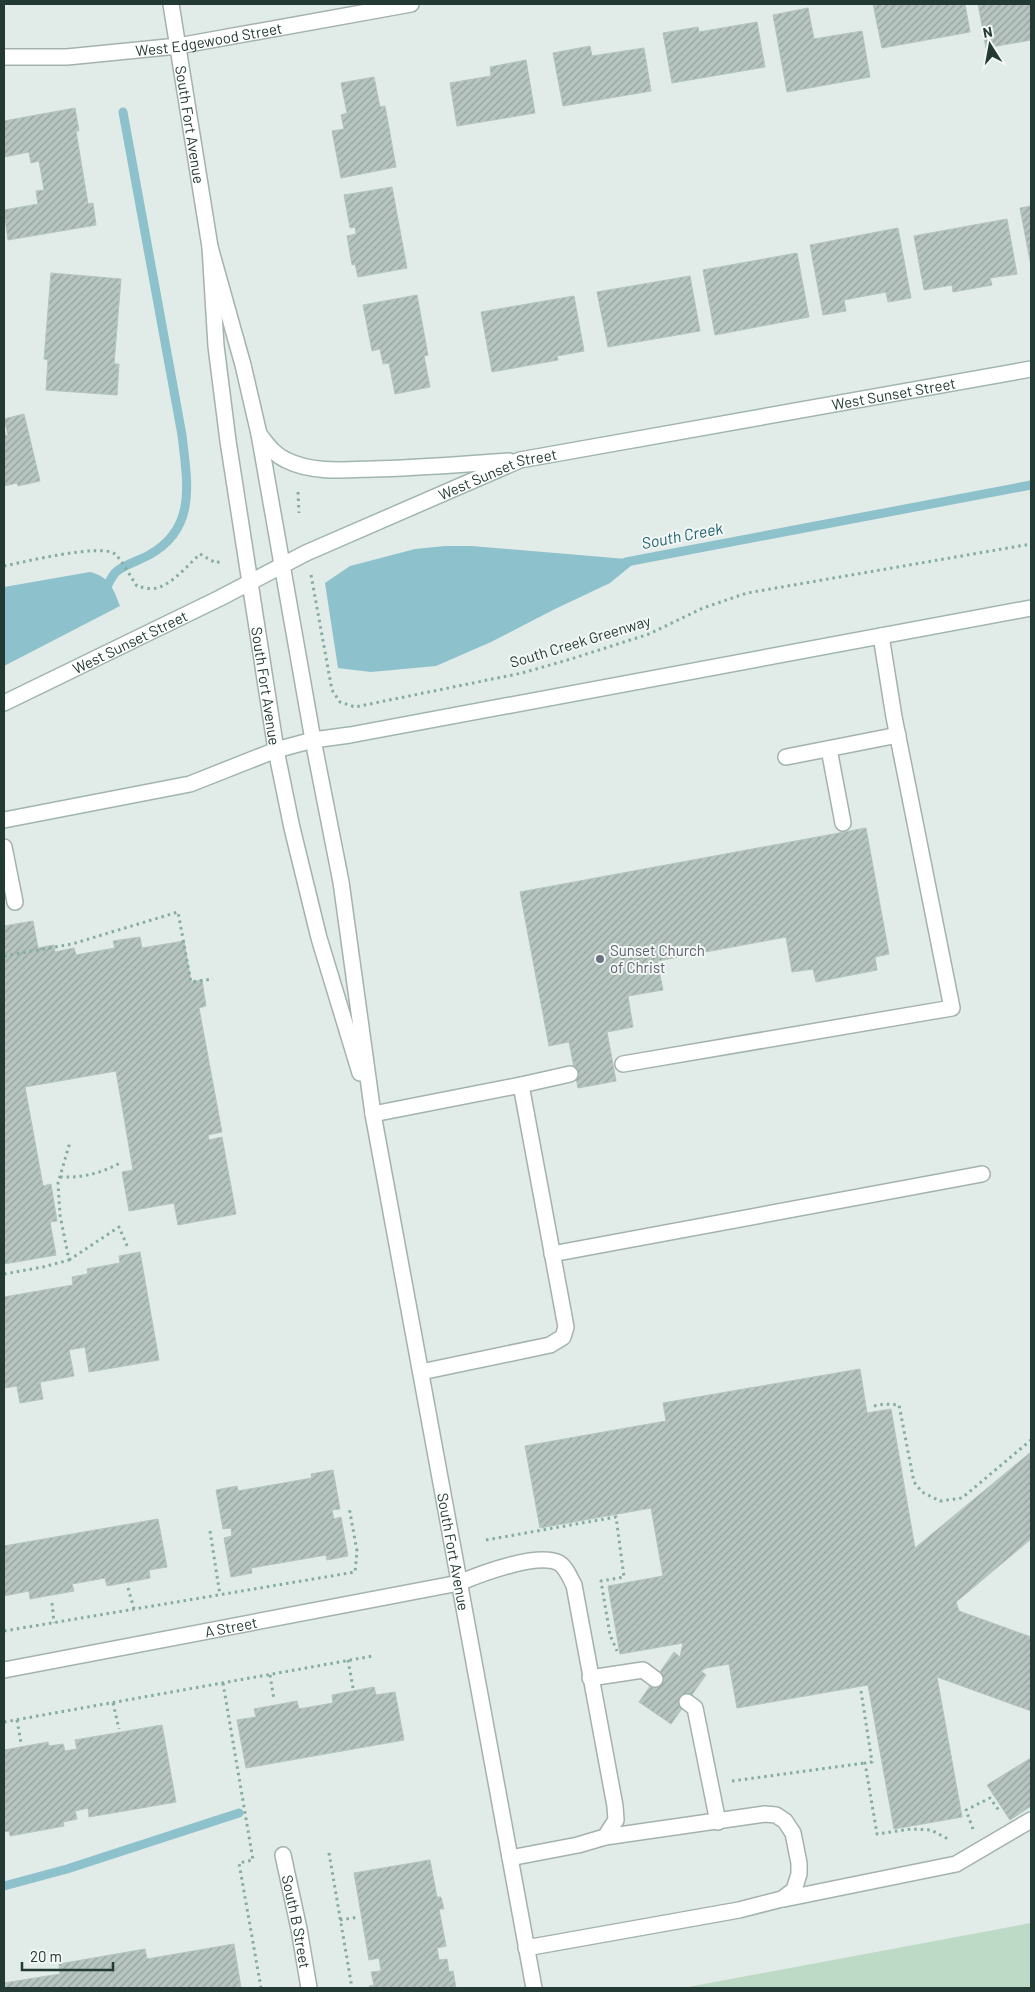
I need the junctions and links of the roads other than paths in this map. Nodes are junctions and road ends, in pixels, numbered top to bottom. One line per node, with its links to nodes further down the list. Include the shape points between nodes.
1 (171, 4): 3 (street, South Fort Avenue)
2 (411, 4): 3 (street, West Edgewood Street)
3 (178, 46): 4 (street, West Edgewood Street, via 67,56); 5 (street, South Fort Avenue)
4 (4, 57)
5 (210, 247): 7 (street, South Fort Avenue); 10 (street, South Fort Avenue, via 216,346)
6 (1031, 369): 8 (street, West Sunset Street)
7 (259, 434): 8 (street, via 270,450 286,460 331,470); 9 (street, South Fort Avenue)
8 (520, 460): 9 (street, West Sunset Street)
9 (282, 565): 10 (street, West Sunset Street); 15 (street, South Fort Avenue)
10 (250, 583): 13 (street, West Sunset Street); 17 (street, South Fort Avenue)
11 (1031, 608): 12 (street)
12 (881, 636): 14 (street); 15 (street)
13 (4, 703)
14 (898, 735): 16 (street); 23 (street, via 952,1008)
15 (312, 740): 17 (street); 26 (street, South Fort Avenue, via 341,882)
16 (829, 749): 18 (street); 20 (street)
17 (276, 750): 19 (street, via 190,784); 26 (street, South Fort Avenue, via 319,938)
18 (786, 757)
19 (4, 820)
20 (843, 824)
21 (4, 847): 22 (street)
22 (15, 902)
23 (624, 1064)
24 (570, 1074): 25 (street)
25 (521, 1085): 26 (street); 28 (street)
26 (373, 1114): 29 (street, South Fort Avenue)
27 (982, 1174): 28 (street)
28 (552, 1254): 29 (street, via 566,1327 563,1337 550,1345)
29 (421, 1372): 30 (street, South Fort Avenue)
30 (459, 1583): 31 (street, A Street); 32 (street, A Street, via 491,1569 544,1560 559,1563 574,1585); 39 (street, South Fort Avenue)
31 (4, 1670)
32 (590, 1678): 33 (street, via 643,1670); 37 (street, A Street, via 615,1806 616,1820)
33 (655, 1679)
34 (687, 1702): 36 (street, via 695,1708)
35 (1031, 1820): 40 (street, via 956,1864)
36 (718, 1822): 37 (street); 40 (street, via 766,1814 776,1815 785,1821 793,1833 800,1874 794,1890)
37 (605, 1837): 39 (street)
38 (283, 1855): 42 (street, South B Street)
39 (510, 1858): 41 (street, South Fort Avenue)
40 (782, 1899): 41 (street, via 739,1910)
41 (526, 1948): 43 (street, South Fort Avenue)
42 (309, 1988)
43 (534, 1988)

